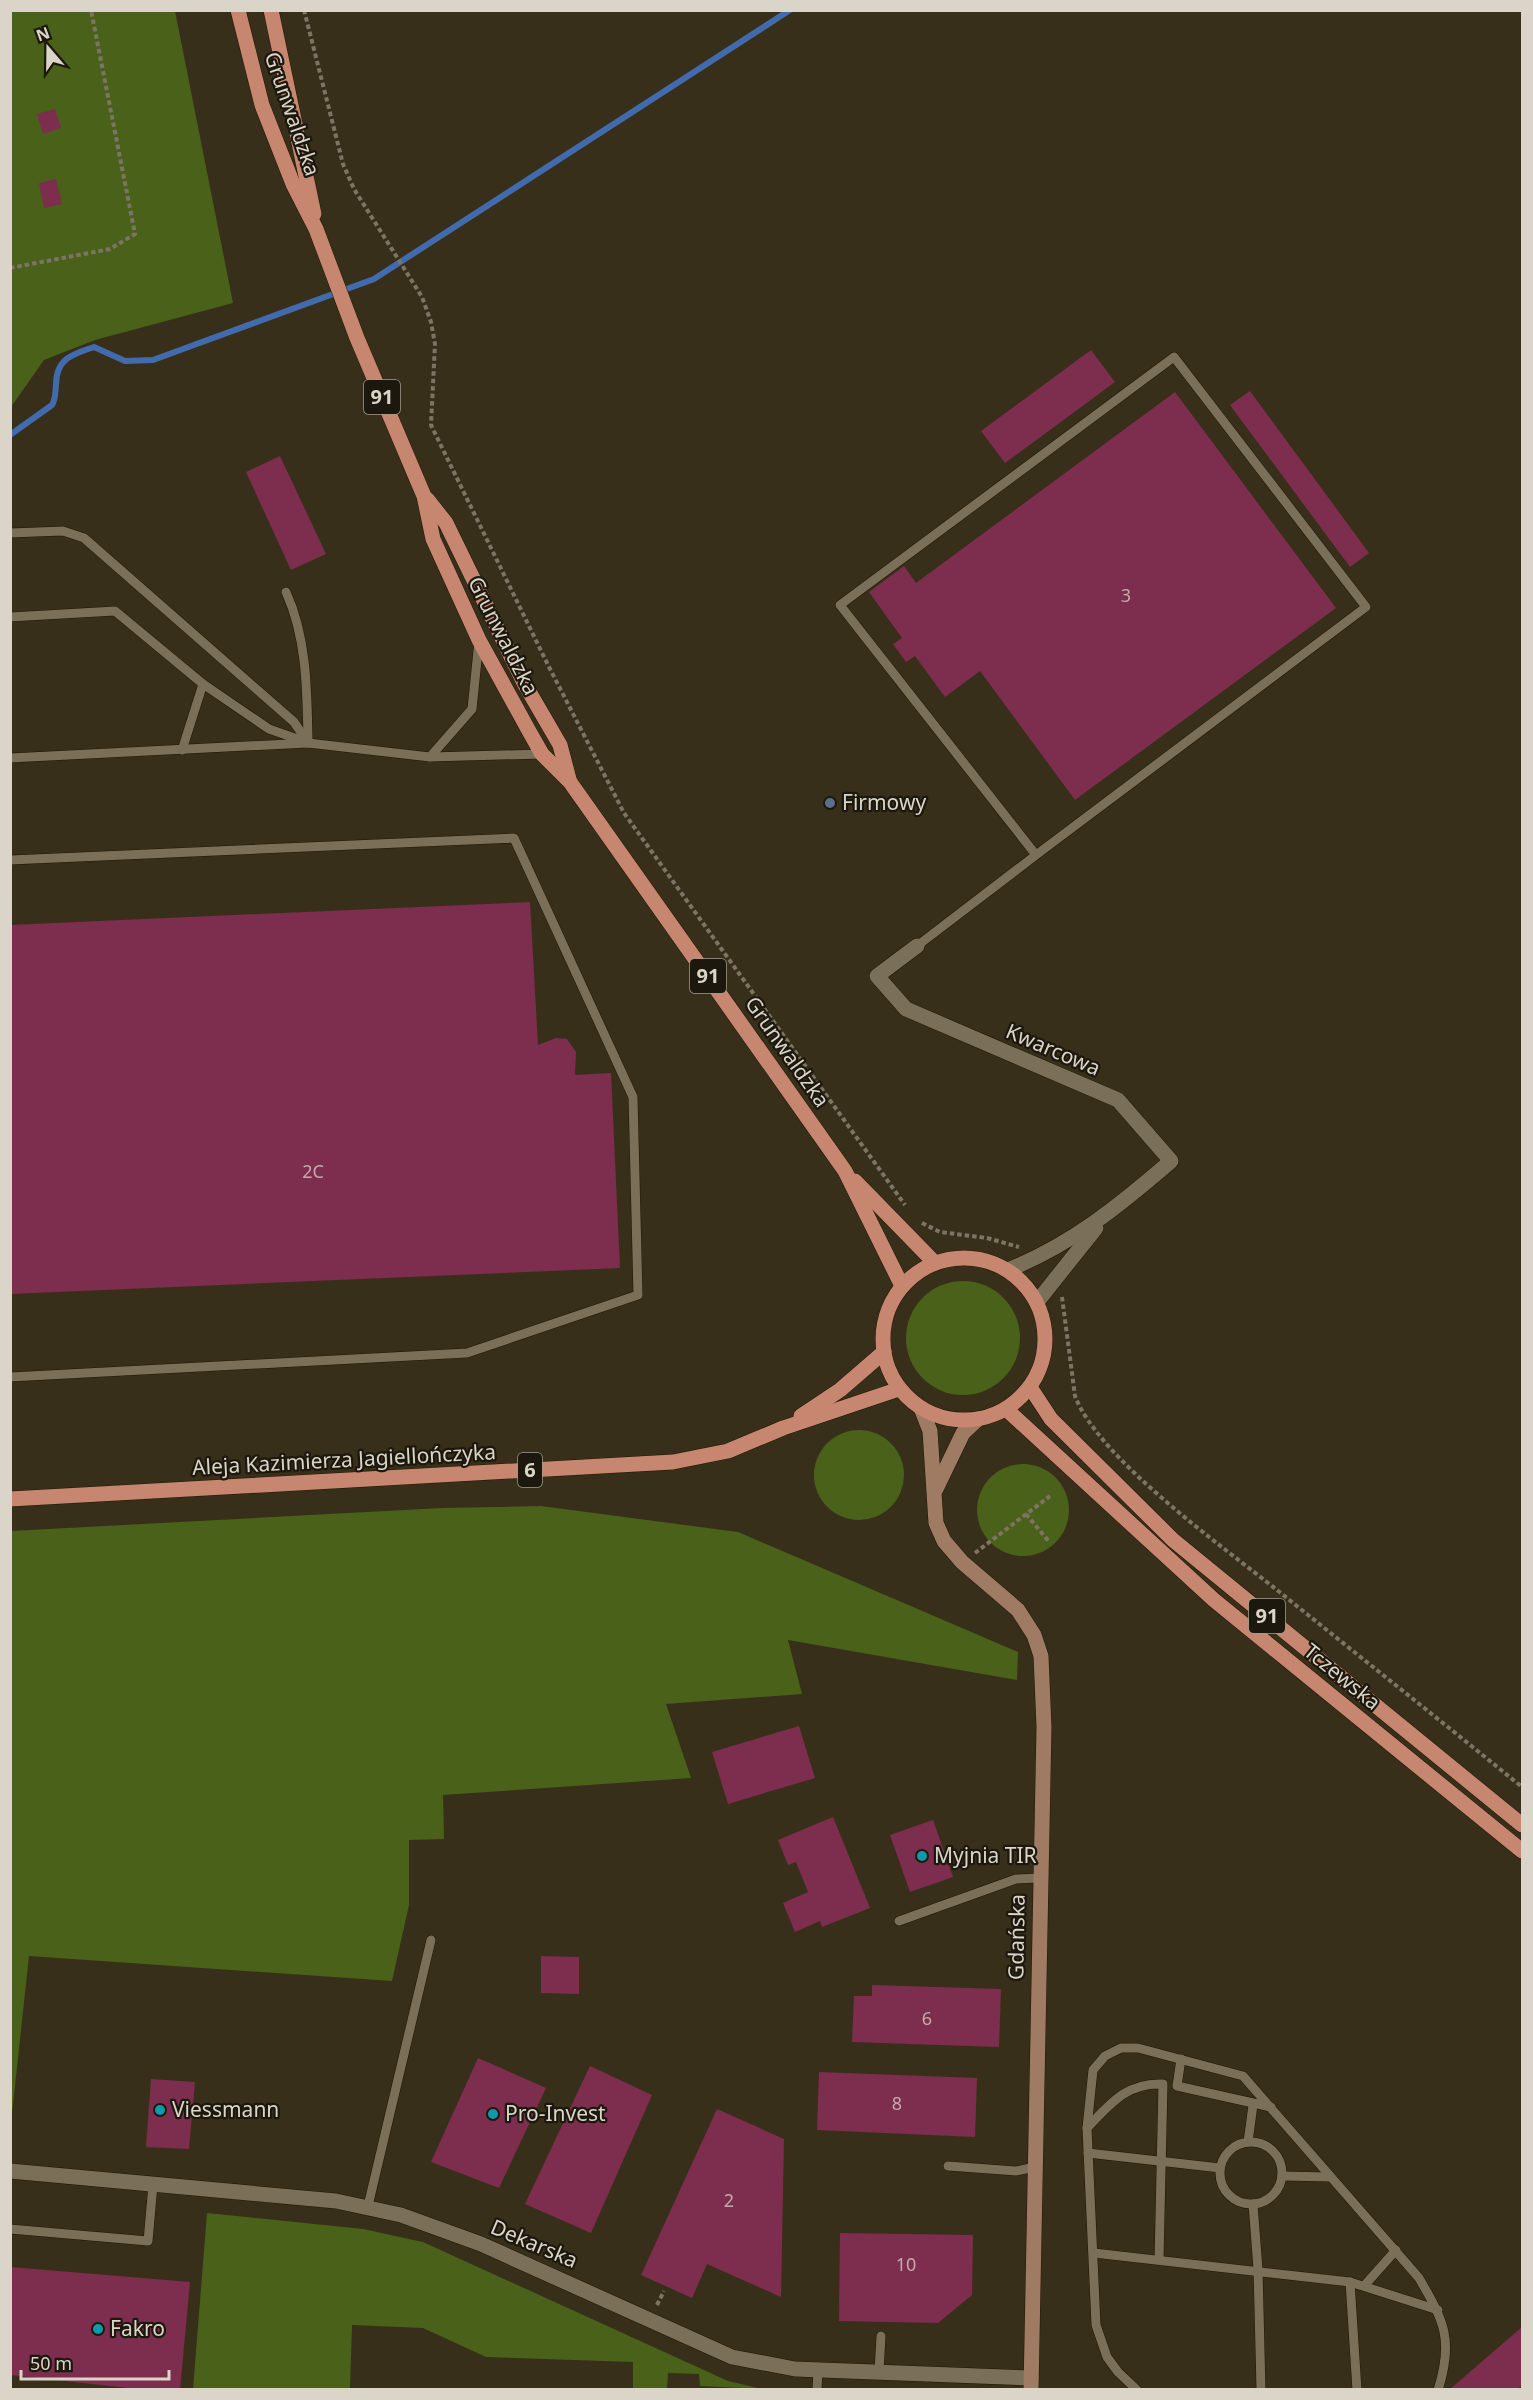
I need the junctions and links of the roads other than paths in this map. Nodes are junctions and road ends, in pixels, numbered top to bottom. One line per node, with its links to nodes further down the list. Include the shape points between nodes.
1 (238, 10): 3 (main road, Grunwaldzka / 91, via 262,105)
2 (270, 10): 3 (main road, Grunwaldzka / 91)
3 (316, 229): 4 (main road, Grunwaldzka / 91)
4 (424, 496): 8 (main road, Grunwaldzka / 91, via 433,539); 15 (main road, Grunwaldzka / 91, via 446,523 524,683 560,745)
5 (10, 533): 10 (lane, via 63,531 84,538 294,722)
6 (286, 592): 10 (lane, via 297,619 306,682)
7 (10, 616): 9 (lane, via 115,611)
8 (479, 640): 12 (main road, Grunwaldzka / 91); 13 (lane, via 472,709)
9 (203, 684): 10 (lane, via 269,729); 11 (lane)
10 (308, 743): 11 (lane); 13 (lane)
11 (182, 750): 14 (lane)
12 (542, 754): 13 (lane); 15 (main road, Grunwaldzka / 91)
13 (430, 757)
14 (10, 758)
15 (570, 782): 19 (main road, Grunwaldzka / 91)
16 (1036, 855): 16 (lane, via 840,605 1174,357 1366,607); 18 (lane)
17 (10, 860): 26 (lane, via 514,838 633,1097 638,1295 467,1353)
18 (917, 946): 20 (street, Kwarcowa, via 877,976 906,1009 1118,1100 1171,1161)
19 (845, 1171): 21 (main road, Grunwaldzka / 91); 23 (main road, Grunwaldzka / 91)
20 (1106, 1217): 22 (street, Kwarcowa, via 1039,1258); 24 (street, Kwarcowa)
21 (935, 1263): 22 (main road, via 972,1258); 23 (main road)
22 (1008, 1270): 24 (main road)
23 (902, 1286): 25 (main road, via 883,1328)
24 (1037, 1302): 27 (main road, via 1046,1346)
25 (884, 1352): 28 (main road); 32 (main road, Aleja Kazimierza Jagiellończyka / 6, via 840,1390)
26 (10, 1377)
27 (1030, 1387): 30 (main road); 35 (main road, Tczewska / 91, via 1051,1419 1173,1540)
28 (899, 1389): 29 (main road); 32 (main road, Aleja Kazimierza Jagiellończyka / 6)
29 (921, 1408): 31 (main road, via 947,1419); 33 (street, Gdańska, via 930,1431)
30 (1006, 1409): 31 (main road); 36 (main road, Tczewska / 91, via 1214,1600)
31 (978, 1419): 33 (street, Gdańska, via 960,1438)
32 (783, 1428): 34 (main road, Aleja Kazimierza Jagiellończyka / 6, via 721,1454 673,1462)
33 (936, 1489): 37 (street, Gdańska, via 936,1522 944,1541 962,1562 1018,1610 1034,1635 1041,1656 1044,1726)
34 (10, 1499)
35 (1522, 1825)
36 (1522, 1851)
37 (1039, 1878): 38 (lane, via 1016,1879); 50 (street, Gdańska)
38 (899, 1921)
39 (431, 1940): 57 (lane)
40 (1181, 2059): 42 (lane); 44 (lane, via 1243,2076); 45 (lane, via 1138,2048 1121,2048 1105,2056 1093,2070)
41 (1163, 2084): 42 (lane); 45 (lane, via 1148,2083 1129,2089); 48 (lane)
42 (1178, 2086): 43 (lane)
43 (1252, 2105): 44 (lane); 46 (lane)
44 (1271, 2107): 54 (lane)
45 (1087, 2128): 47 (lane)
46 (1248, 2142): 51 (lane, via 1235,2146); 53 (lane, via 1272,2151 1280,2162)
47 (1088, 2153): 48 (lane); 60 (lane)
48 (1161, 2161): 51 (lane); 61 (lane)
49 (948, 2166): 50 (lane, via 1016,2171)
50 (1035, 2167): 69 (street, Gdańska)
51 (1220, 2168): 56 (lane, via 1221,2182 1228,2194)
52 (10, 2171): 55 (street, Dekarska)
53 (1282, 2176): 54 (lane); 56 (lane, via 1273,2195)
54 (1330, 2177): 59 (lane)
55 (153, 2186): 57 (street, Dekarska); 58 (lane, via 148,2241)
56 (1253, 2204): 62 (lane)
57 (368, 2206): 67 (street, Dekarska, via 481,2244 732,2357)
58 (10, 2229)
59 (1396, 2250): 64 (lane); 65 (lane)
60 (1094, 2253): 61 (lane); 71 (lane, via 1099,2340 1118,2372)
61 (1159, 2260): 62 (lane)
62 (1258, 2269): 63 (lane); 72 (lane)
63 (1350, 2282): 64 (lane); 73 (lane)
64 (1364, 2286): 65 (lane)
65 (1438, 2310): 74 (lane, via 1447,2336 1446,2364)
66 (881, 2336): 68 (lane)
67 (818, 2370): 68 (street, Dekarska); 70 (lane)
68 (879, 2372): 69 (street, Dekarska)
69 (1031, 2384)
70 (817, 2390)
71 (1137, 2390)
72 (1261, 2390)
73 (1357, 2390)
74 (1438, 2390)

